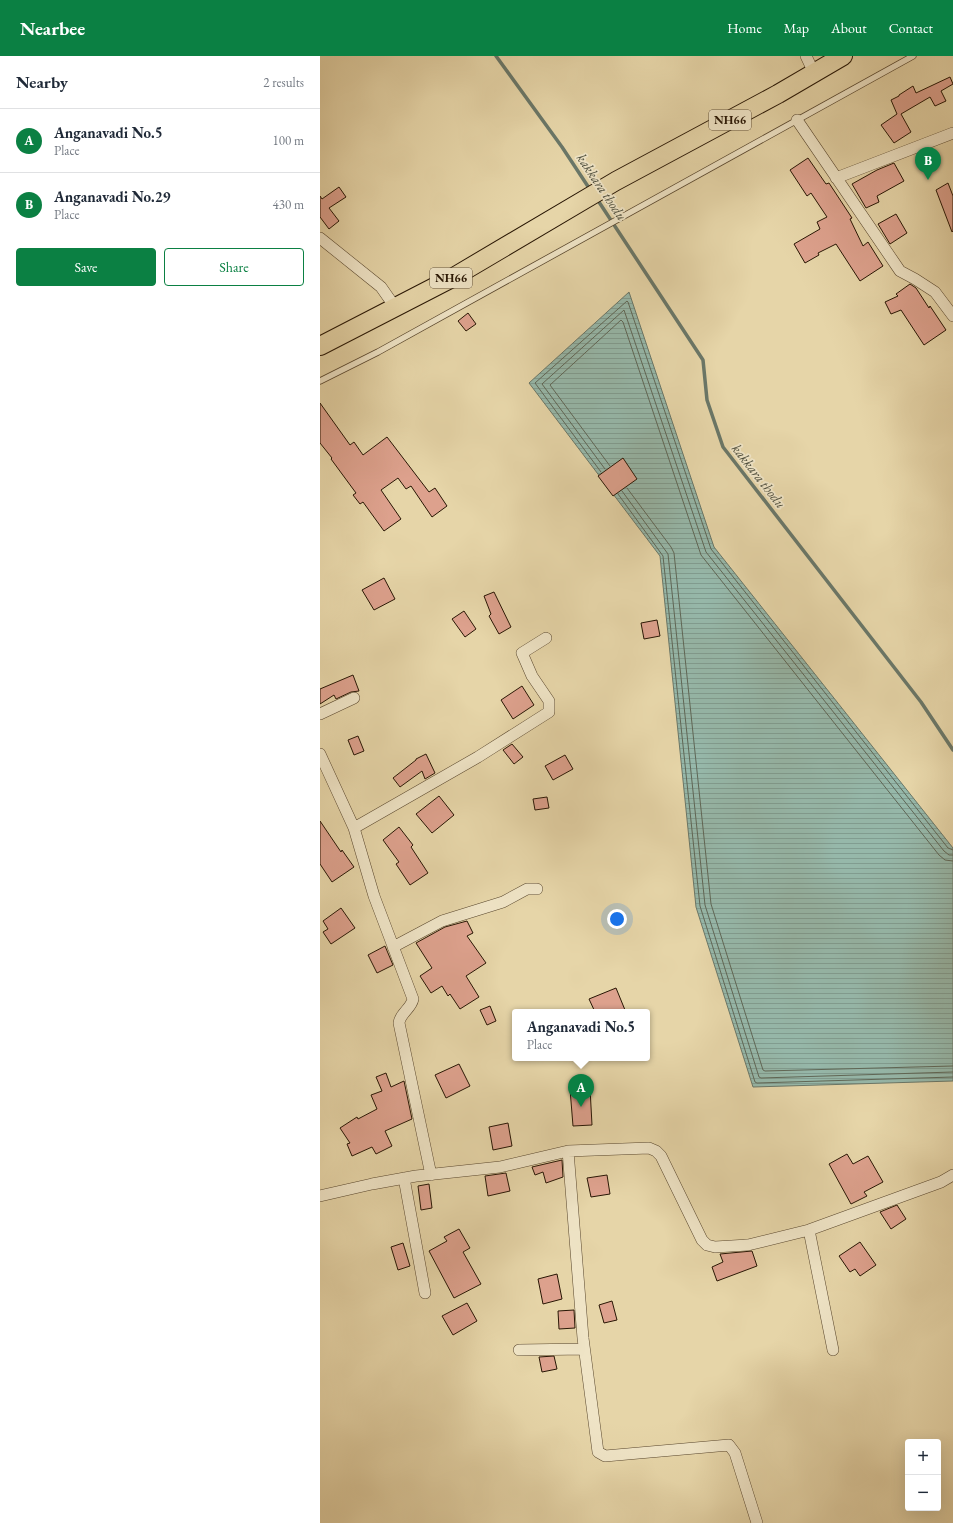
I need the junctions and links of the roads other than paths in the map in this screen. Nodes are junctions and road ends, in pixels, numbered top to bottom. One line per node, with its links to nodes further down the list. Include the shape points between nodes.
1 (806, 56): 4 (street)
2 (843, 56): 4 (highway, NH66)
3 (913, 56): 5 (lane)
4 (814, 73): 9 (highway, NH66, via 616,181 452,278)
5 (797, 120): 7 (street); 12 (lane, via 378,352)
6 (953, 133): 7 (street)
7 (836, 178): 10 (street, via 900,271 935,292)
8 (320, 238): 9 (street, via 381,287)
9 (395, 307): 11 (highway, NH66)
10 (953, 316)
11 (320, 346)
12 (320, 381)
13 (546, 638): 17 (street, via 522,653 532,676 549,701 549,712 478,757)
14 (354, 698): 15 (street)
15 (320, 714)
16 (320, 754): 17 (street)
17 (354, 828): 19 (street, via 374,896)
18 (537, 889): 19 (street, via 528,889 503,902 442,921)
19 (393, 947): 21 (street, via 413,999 399,1023)
20 (568, 1151): 21 (street, via 500,1167); 25 (street, via 649,1148 656,1151 661,1156 702,1240 715,1247 748,1245); 27 (street)
21 (431, 1175): 23 (street)
22 (953, 1175): 25 (street, via 941,1182)
23 (404, 1178): 24 (street); 26 (street)
24 (320, 1196)
25 (809, 1230): 29 (street)
26 (424, 1293)
27 (584, 1349): 28 (street); 30 (street, via 598,1452 605,1456 729,1445 735,1453)
28 (519, 1350)
29 (833, 1350)
30 (757, 1523)

